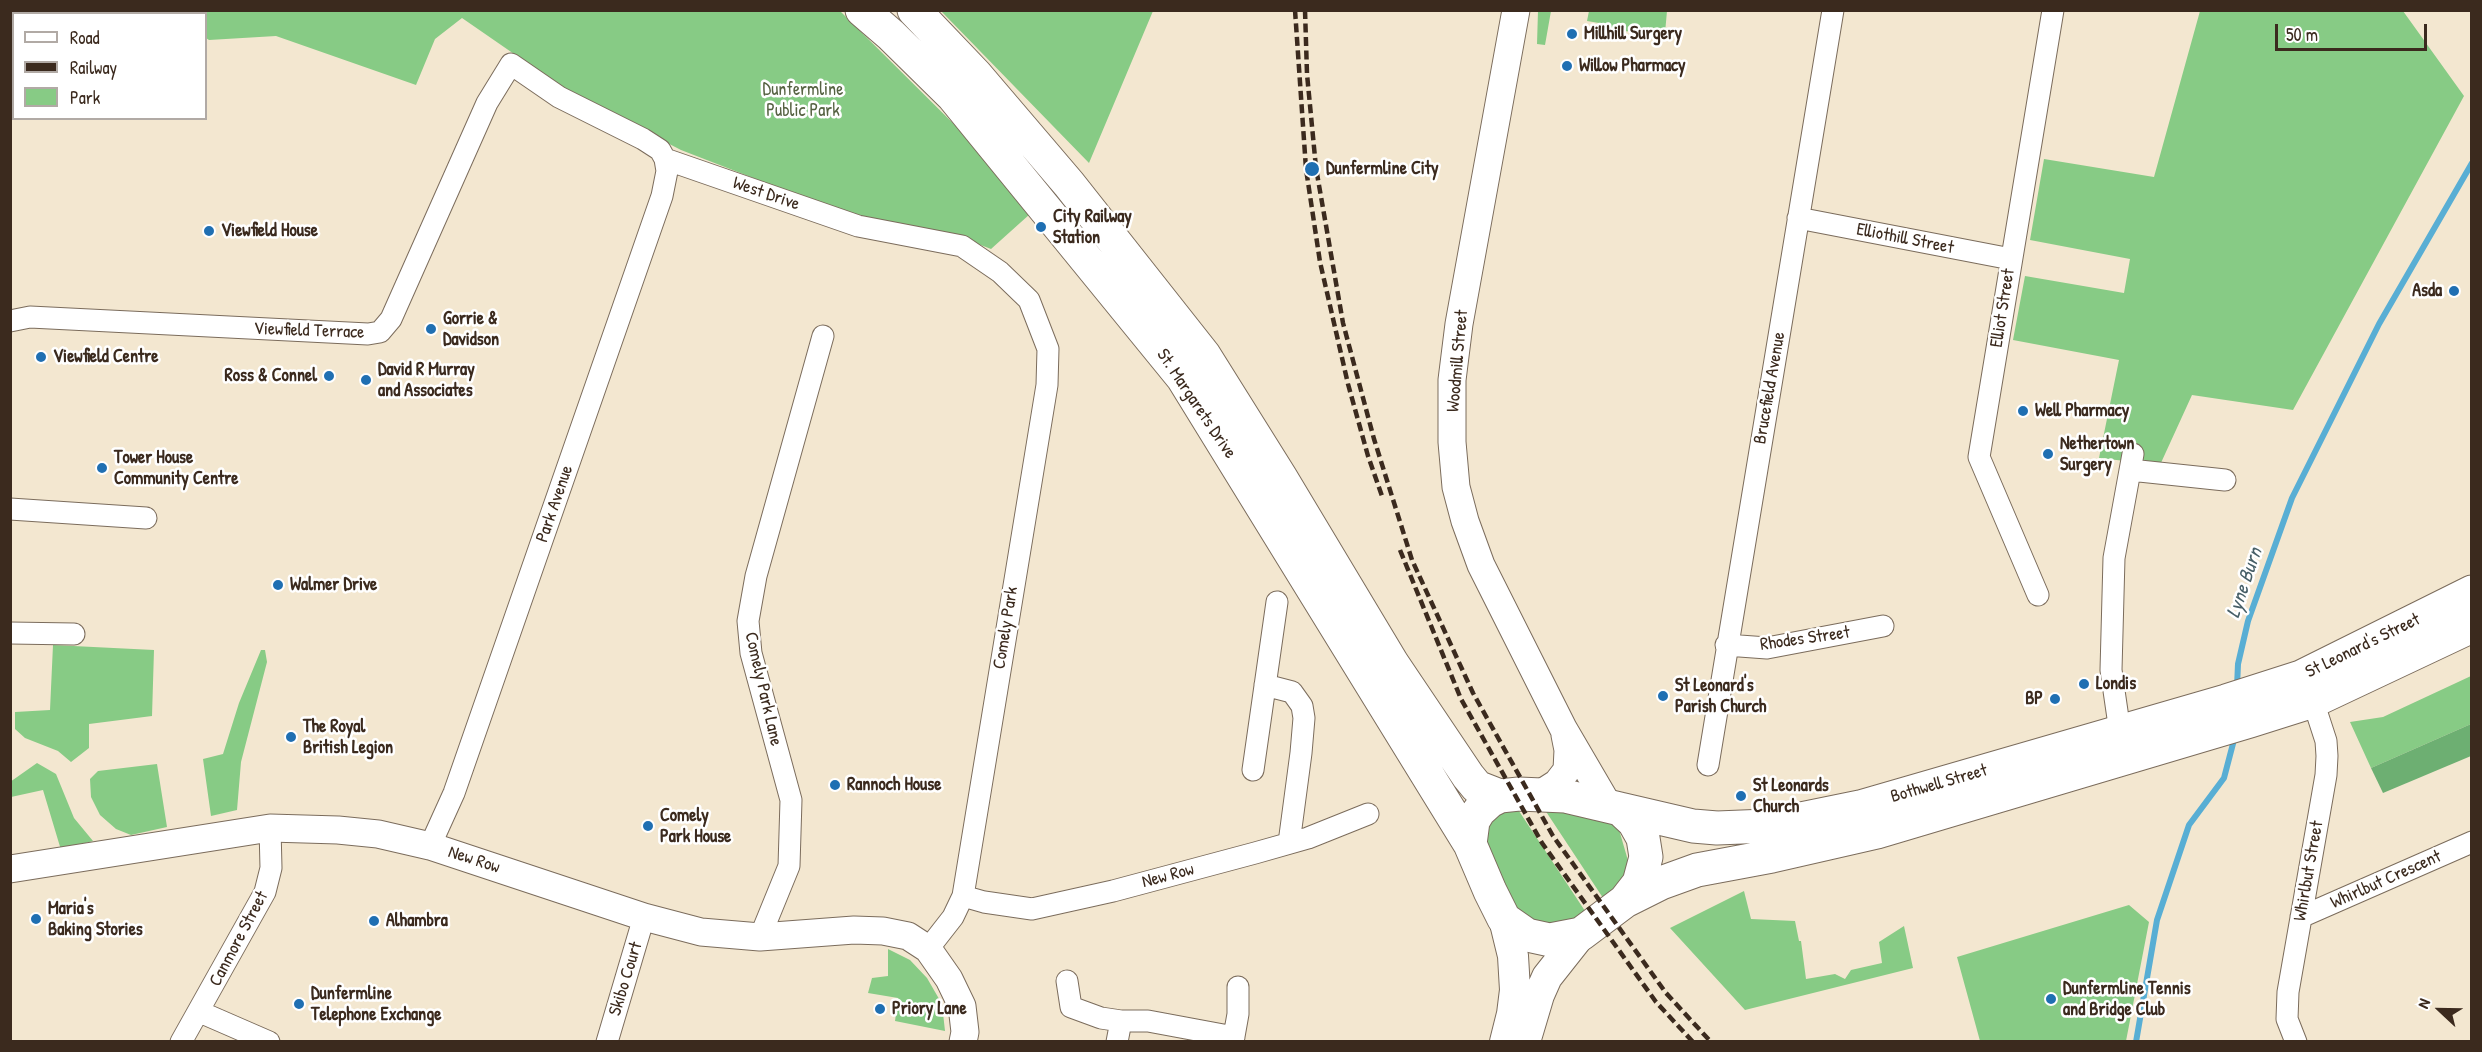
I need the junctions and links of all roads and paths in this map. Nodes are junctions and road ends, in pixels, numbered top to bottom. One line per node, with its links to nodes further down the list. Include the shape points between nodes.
1 (862, 10): 38 (main road, St. Margarets Drive, via 953,96 1183,378)
2 (914, 10): 32 (main road, St. Margarets Drive, via 976,75 1069,184 1204,355 1392,663 1473,783)
3 (1516, 10): 27 (street, Woodmill Street, via 1459,324 1452,380 1452,442 1456,487 1481,565)
4 (1833, 10): 8 (street, Brucefield Avenue)
5 (2053, 10): 9 (street, Elliot Street)
6 (511, 64): 7 (street, West Drive, via 559,97 643,139 660,150); 11 (street, Viewfield Terrace, via 487,103 391,320 380,332 30,317)
7 (665, 159): 10 (street, West Drive, via 858,226 962,246 1000,272); 39 (street, Park Avenue, via 662,196 454,793)
8 (1798, 218): 9 (street, Elliothill Street); 23 (street, Brucefield Avenue)
9 (2011, 259): 17 (street, Elliot Street, via 1979,457)
10 (1029, 300): 41 (street, Comely Park, via 1048,349 1047,386)
11 (10, 321)
12 (823, 336): 47 (street, Comely Park Lane, via 756,576 748,621 751,653 791,800 789,866)
13 (2225, 480): 28 (street, via 2131,462 2114,569 2111,670)
14 (10, 509): 15 (street)
15 (146, 518)
16 (2472, 592): 26 (main road, St Leonard's Street)
17 (2038, 595)
18 (1277, 602): 24 (street)
19 (1883, 626): 23 (street, Rhodes Street, via 1767,648)
20 (2472, 626): 25 (main road, St Leonard's Street)
21 (10, 633): 22 (street)
22 (74, 634)
23 (1726, 645): 29 (street, Brucefield Avenue)
24 (1266, 686): 30 (street); 37 (street, via 1292,692 1302,706 1304,718)
25 (2313, 700): 26 (main road, St Leonard's Street); 44 (street, Whirlbut Street, via 2326,741 2326,775)
26 (2238, 711): 28 (main road, Bothwell Street); 42 (main road, Bothwell Street, via 1876,832 1697,870)
27 (1563, 728): 31 (street, Woodmill Street, via 1567,770 1557,783); 33 (street, Woodmill Street)
28 (2120, 732): 33 (main road, Bothwell Street, via 1860,807 1767,826 1693,826)
29 (1708, 765)
30 (1253, 770)
31 (1534, 795): 32 (main road); 33 (main road, via 1565,796)
32 (1500, 796): 38 (main road, via 1476,816)
33 (1614, 807): 42 (main road, via 1639,830 1647,857 1639,883)
34 (1368, 814): 37 (street, New Row)
35 (270, 828): 39 (street, New Row, via 378,834); 40 (street, New Row); 51 (street, Canmore Street, via 271,868 266,892)
36 (2472, 842): 44 (street, Whirlbut Crescent)
37 (1289, 843): 41 (street, New Row, via 1032,909)
38 (1470, 844): 45 (main road)
39 (430, 846): 43 (street, New Row)
40 (10, 869)
41 (963, 896): 48 (street, Comely Park, via 954,918)
42 (1625, 901): 46 (main road)
43 (644, 917): 47 (street, New Row, via 701,932); 56 (street, Skibo Court)
44 (2301, 917): 60 (street, Whirlbut Street, via 2287,1019)
45 (1504, 919): 46 (main road, via 1515,929 1538,938 1561,939); 58 (main road, via 1513,956 1515,990)
46 (1581, 934): 59 (main road, via 1547,977)
47 (760, 937): 48 (street, New Row, via 883,931 908,936)
48 (928, 949): 57 (street, via 962,1006)
49 (1067, 981): 52 (street, via 1071,1007 1101,1018)
50 (1238, 987): 53 (street)
51 (200, 1012): 54 (street, Canmore Street); 55 (street)
52 (1119, 1031): 53 (street, via 1148,1021)
53 (1233, 1039)
54 (181, 1041)
55 (269, 1041)
56 (607, 1041)
57 (963, 1041)
58 (1505, 1041)
59 (1525, 1041)
60 (2296, 1041)

